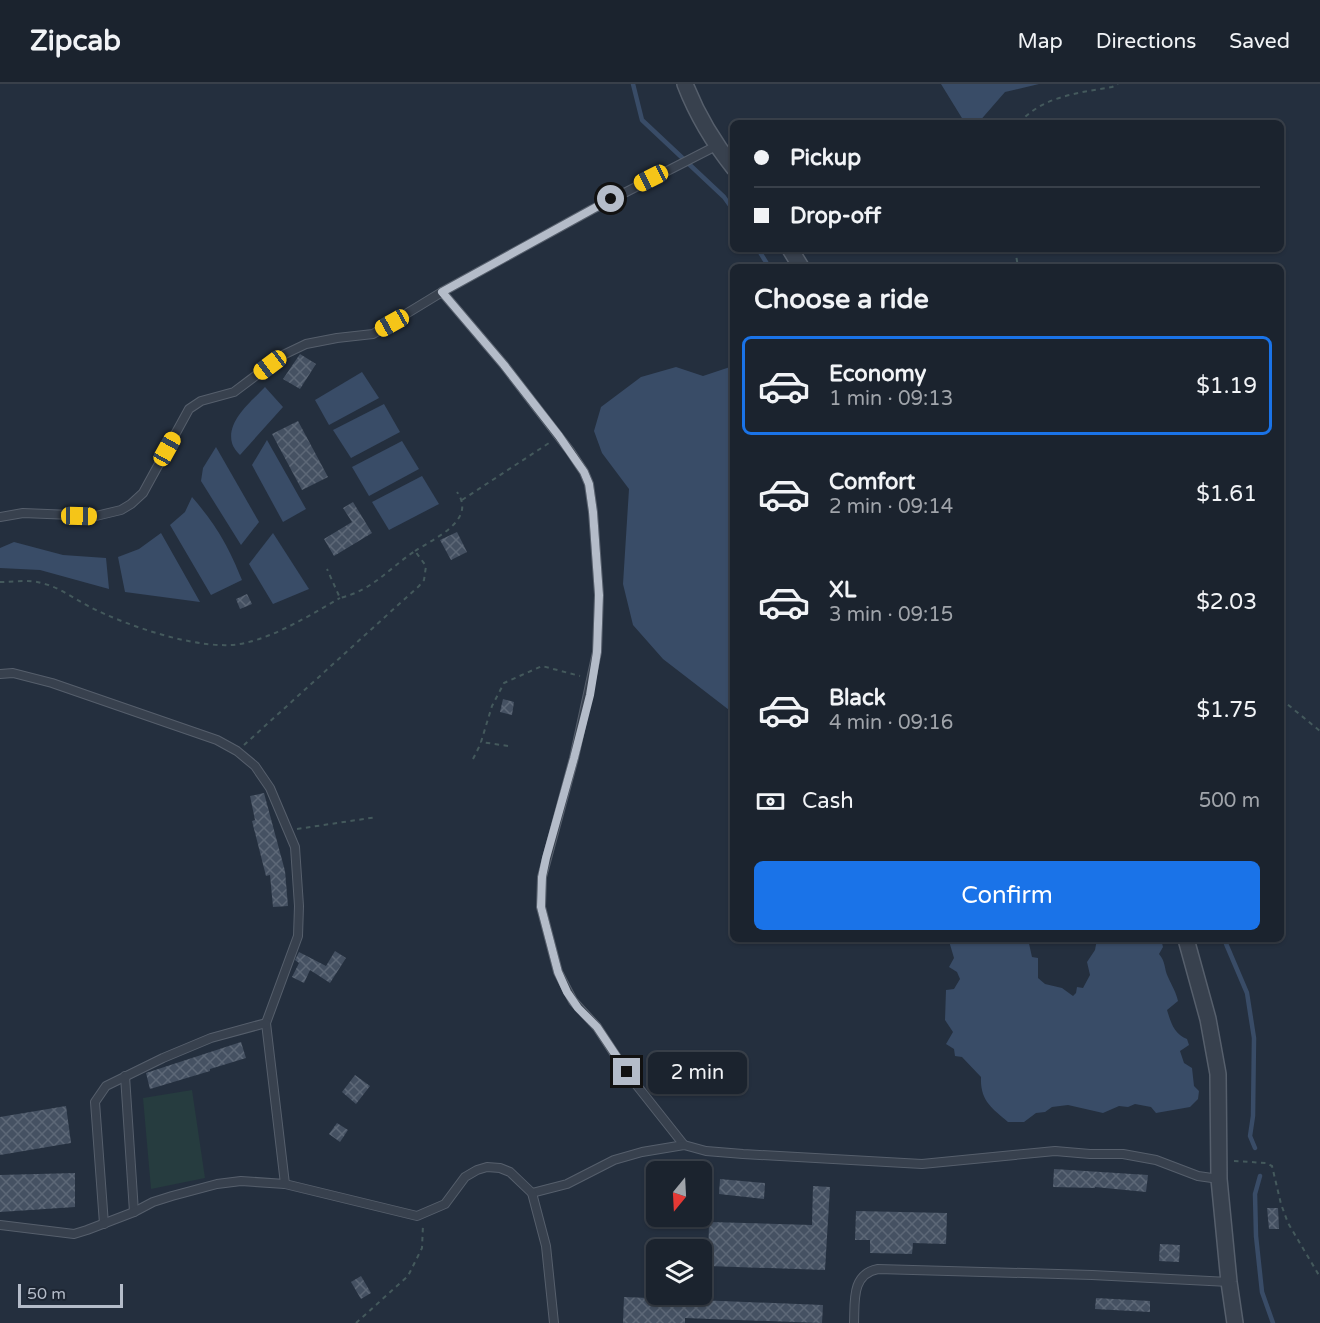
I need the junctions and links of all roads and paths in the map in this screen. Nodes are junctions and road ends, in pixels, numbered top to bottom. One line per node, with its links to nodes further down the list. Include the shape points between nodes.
1 (685, 84): 4 (street)
2 (1118, 84): 3 (path, via 1063,95 1030,110)
3 (1022, 120)
4 (716, 146): 5 (street); 6 (lane)
5 (730, 163)
6 (442, 292): 7 (lane); 10 (lane, via 373,334 306,344 284,355 234,392 194,404 143,493 121,510 96,516 23,513)
7 (559, 436): 9 (path); 16 (lane, via 584,472 591,495 599,625)
8 (457, 492): 9 (path)
9 (462, 500): 11 (path, via 463,511 456,524)
10 (0, 517)
11 (415, 551): 14 (path, via 366,589); 21 (path, via 426,566 424,580)
12 (327, 569): 14 (path)
13 (0, 582): 14 (path, via 40,582 145,630 202,644 243,644 282,630)
14 (340, 598)
15 (0, 674): 21 (lane, via 52,683 217,740)
16 (592, 679): 19 (path, via 542,666 504,682 492,706); 28 (lane, via 546,858 541,907 558,972 573,1001 597,1027)
17 (1284, 701): 18 (path)
18 (1320, 731)
19 (482, 742): 20 (path); 22 (path)
20 (508, 746)
21 (237, 751): 24 (lane, via 262,776)
22 (473, 759)
23 (376, 817): 24 (path)
24 (289, 831): 26 (lane, via 295,846 300,922)
25 (1187, 942): 29 (street, via 1209,1019 1216,1064)
26 (266, 1023): 27 (lane, via 211,1038); 31 (lane)
27 (125, 1076): 33 (lane); 35 (lane, via 106,1086 95,1102)
28 (684, 1145): 30 (lane, via 743,1154 922,1164 1048,1151 1123,1154); 32 (lane, via 614,1160 567,1184)
29 (1219, 1160): 30 (street); 37 (path, via 1272,1166 1288,1223)
30 (1219, 1179): 38 (street)
31 (285, 1184): 33 (lane, via 217,1184 153,1202); 34 (lane, via 417,1216)
32 (532, 1192): 34 (lane, via 510,1172 486,1167 465,1177 446,1204); 40 (lane, via 546,1246)
33 (135, 1212): 35 (lane)
34 (424, 1213): 39 (path, via 422,1248 408,1276)
35 (104, 1224): 36 (lane, via 74,1234)
36 (0, 1225)
37 (1320, 1277)
38 (1229, 1282): 41 (lane, via 878,1269 865,1274 855,1291); 42 (street)
39 (356, 1323)
40 (554, 1323)
41 (854, 1323)
42 (1235, 1323)

